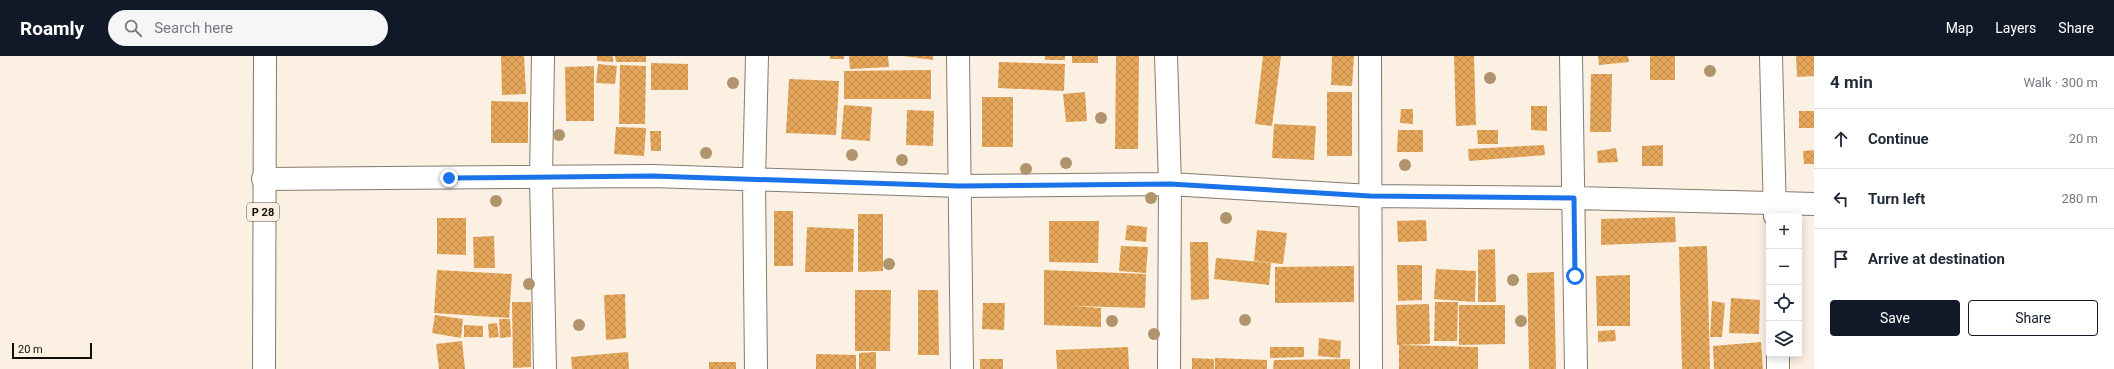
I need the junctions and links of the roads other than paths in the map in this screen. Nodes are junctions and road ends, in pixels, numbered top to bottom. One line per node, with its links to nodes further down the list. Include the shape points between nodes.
1 (265, 56): 10 (street, P 28)
2 (543, 56): 9 (street)
3 (757, 56): 11 (street)
4 (958, 56): 13 (street)
5 (1166, 56): 12 (street)
6 (1370, 56): 14 (street)
7 (1571, 56): 15 (street)
8 (1771, 56): 17 (street)
9 (541, 178): 10 (street); 11 (street, via 652,176); 20 (street)
10 (263, 179): 19 (street, P 28)
11 (754, 180): 13 (street); 21 (street)
12 (1170, 184): 13 (street); 14 (street); 23 (street)
13 (959, 186): 22 (street)
14 (1370, 196): 15 (street); 24 (street)
15 (1574, 198): 17 (street); 25 (street)
16 (1814, 204): 17 (street)
17 (1775, 210)
18 (1778, 357): 26 (street)
19 (264, 369)
20 (545, 369)
21 (756, 369)
22 (962, 369)
23 (1169, 369)
24 (1371, 369)
25 (1576, 369)
26 (1778, 369)

